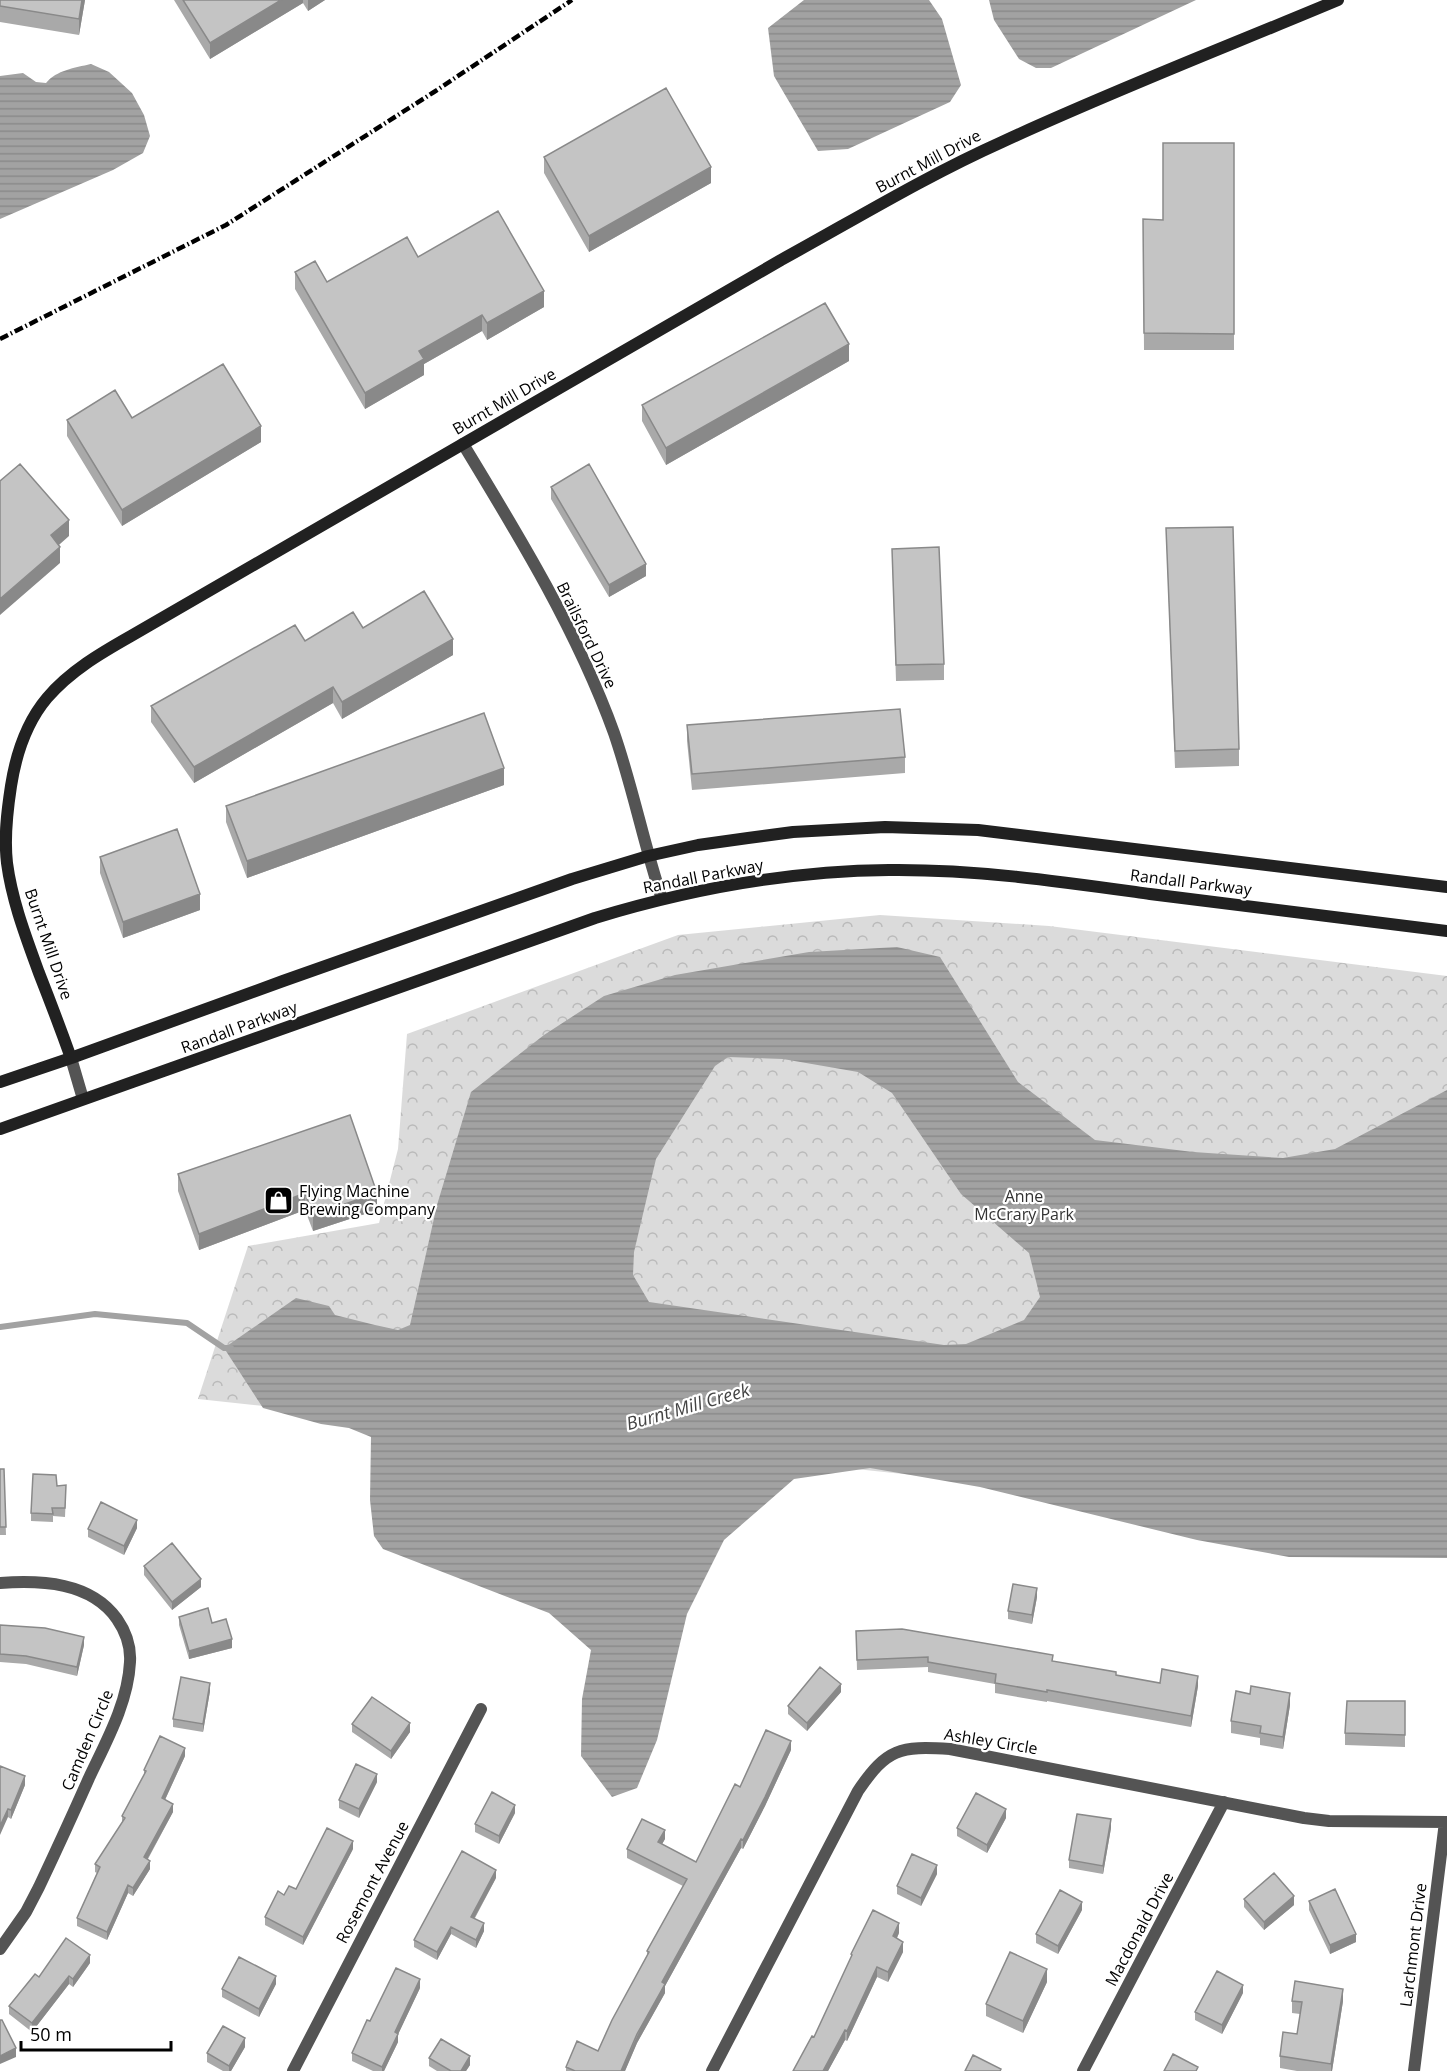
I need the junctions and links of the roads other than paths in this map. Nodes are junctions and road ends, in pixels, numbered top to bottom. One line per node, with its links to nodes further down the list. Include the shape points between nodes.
1 (1338, 0): 2 (main road, Burnt Mill Drive, via 999,143 781,260)
2 (463, 444): 3 (street, Brailsford Drive, via 584,660 614,735); 7 (main road, Burnt Mill Drive, via 92,659 69,677 35,714 13,772 6,817 7,863 19,919)
3 (648, 856): 4 (main road, Randall Parkway, via 793,832 932,828 1023,835); 5 (street, Brailsford Drive); 7 (main road, Randall Parkway, via 572,879)
4 (1447, 887)
5 (662, 899): 6 (main road, Randall Parkway, via 817,874 946,871); 9 (main road, Randall Parkway, via 488,955)
6 (1447, 931)
7 (71, 1058): 8 (main road, Randall Parkway); 9 (street)
8 (0, 1082)
9 (83, 1100): 10 (main road, Randall Parkway)
10 (0, 1129)
11 (0, 1583): 15 (street, Camden Circle, via 56,1584 98,1600 110,1608 124,1628 130,1651 127,1685 114,1726 39,1887)
12 (482, 1709): 16 (street, Rosemont Avenue)
13 (1224, 1802): 14 (street, Ashley Circle, via 1329,1821); 17 (street, Ashley Circle, via 950,1749 896,1751 870,1772 847,1809); 18 (street, Macdonald Drive)
14 (1446, 1822): 19 (street, Larchmont Drive)
15 (0, 1949)
16 (293, 2071)
17 (712, 2071)
18 (1083, 2071)
19 (1414, 2071)

